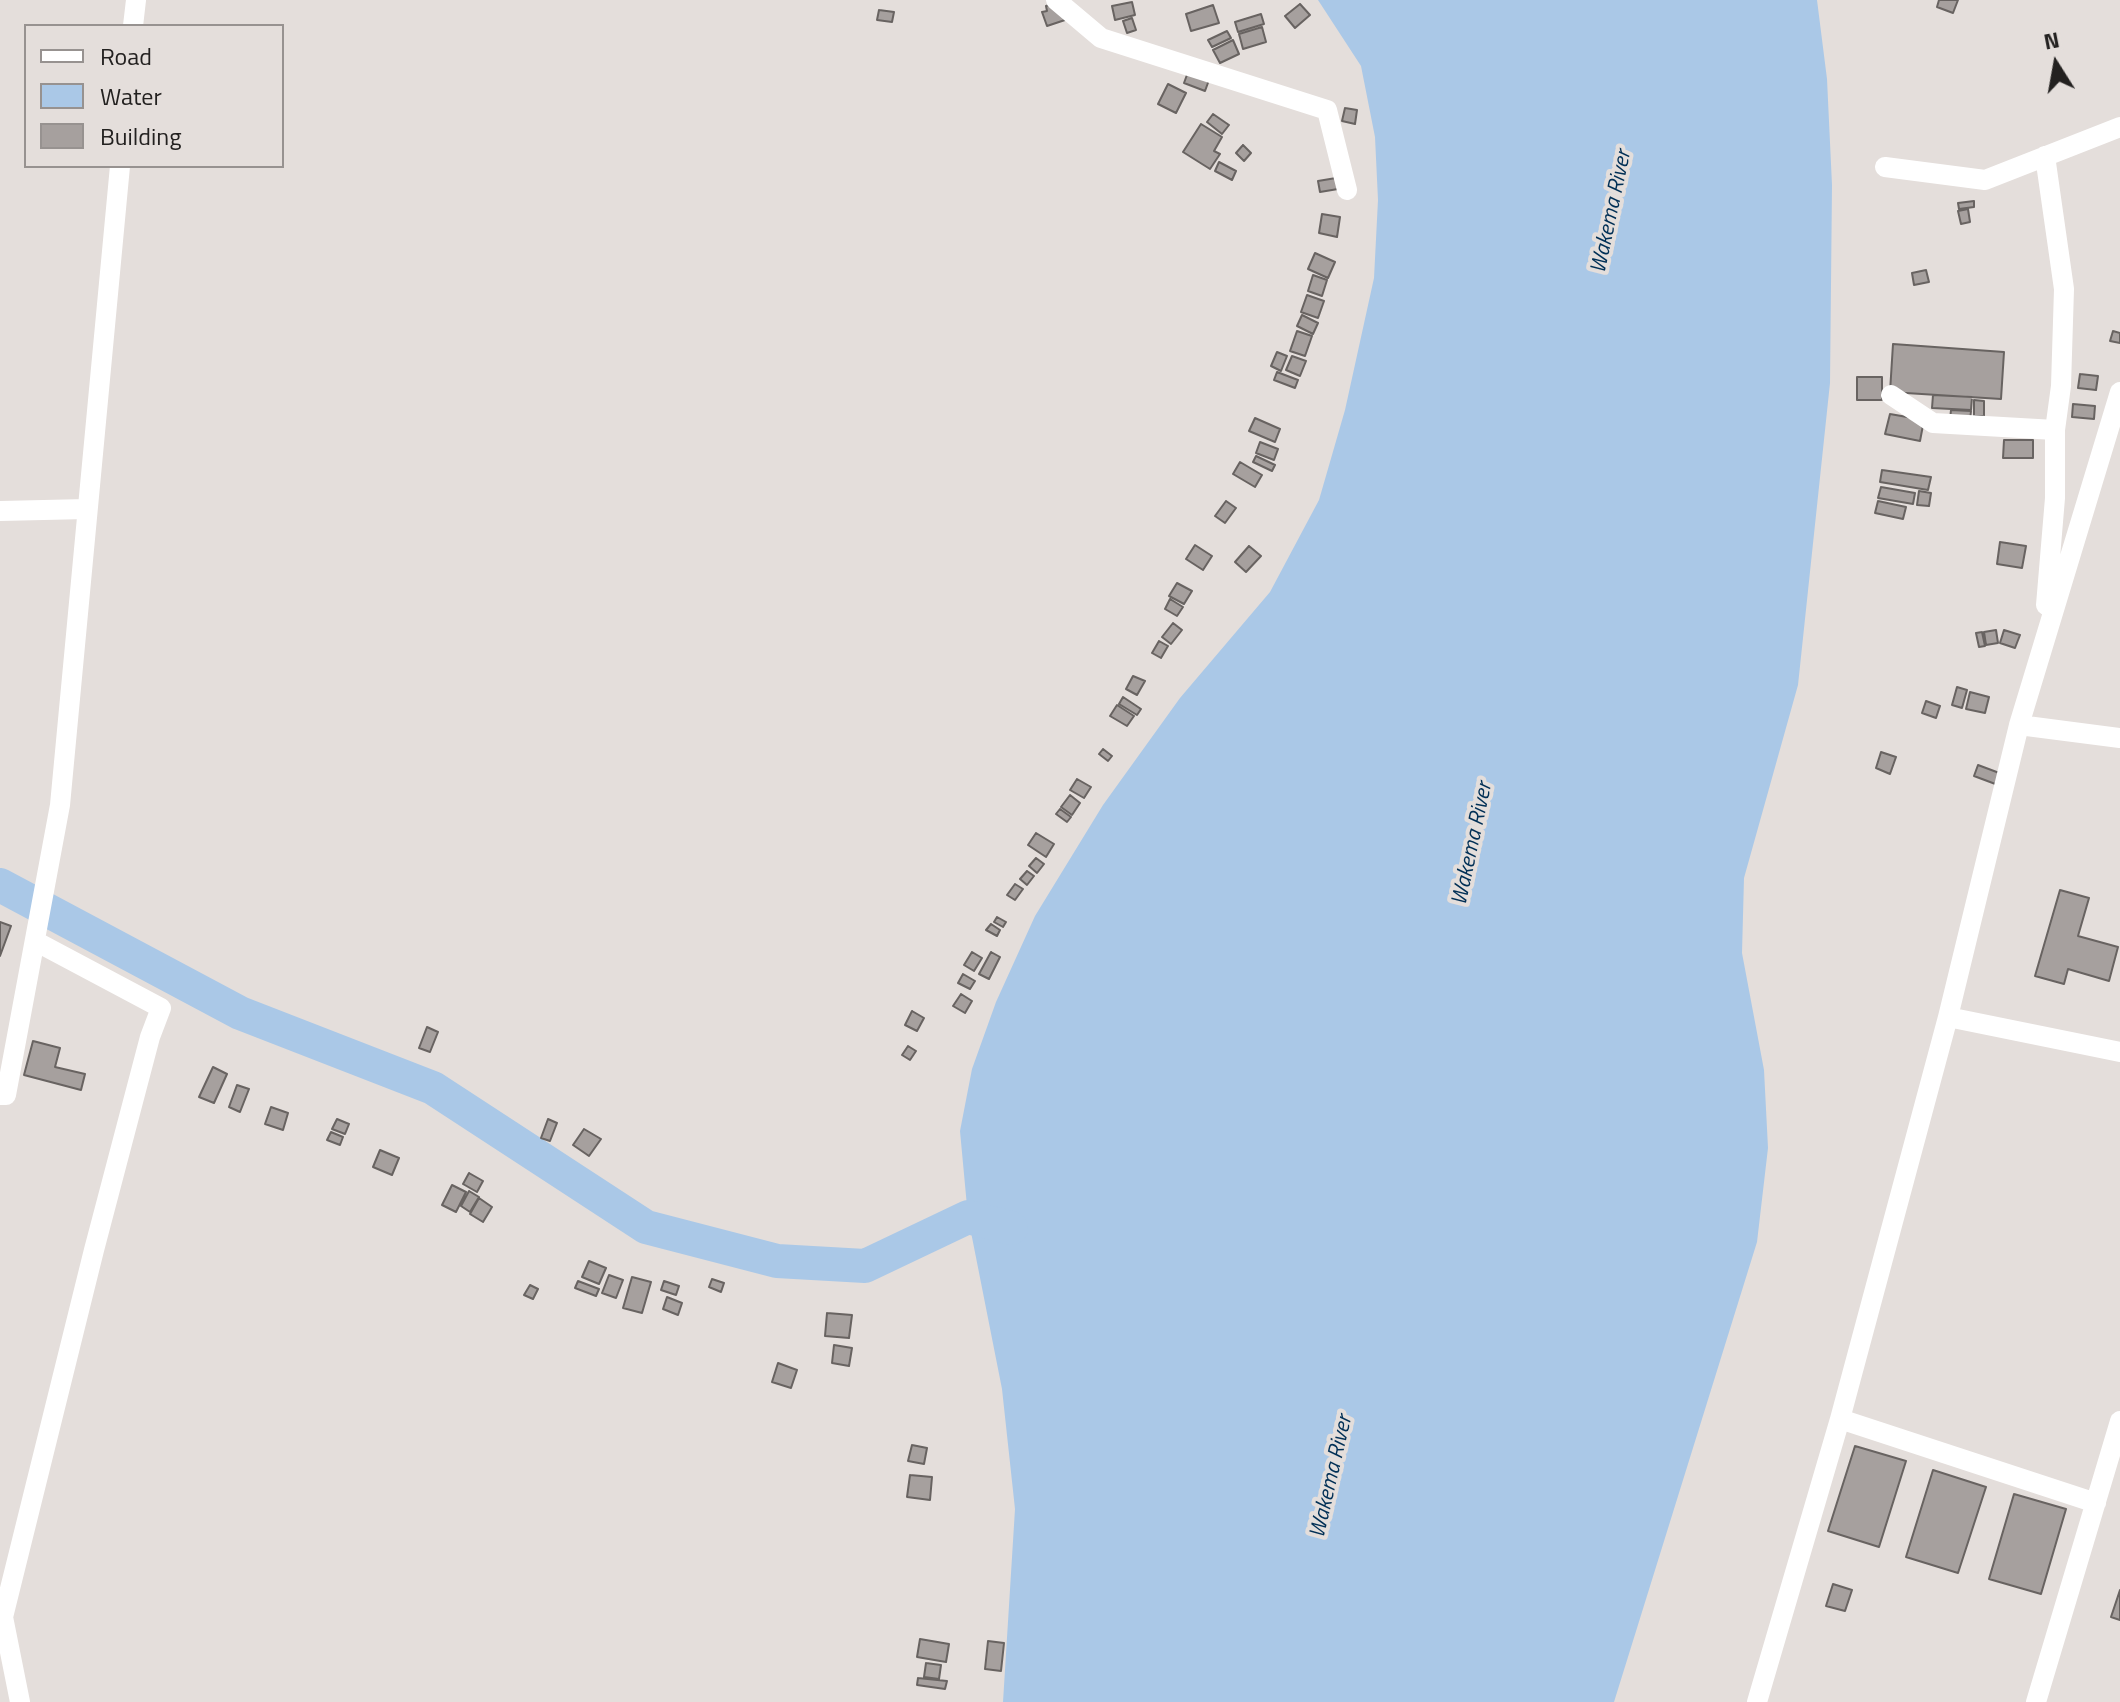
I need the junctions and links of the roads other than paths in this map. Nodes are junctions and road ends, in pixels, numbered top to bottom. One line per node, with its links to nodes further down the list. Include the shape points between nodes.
1 (136, 0): 3 (street)
2 (1056, 0): 8 (street, via 1101,38 1327,110)
3 (133, 24)
4 (2120, 127): 5 (street)
5 (2045, 156): 6 (street, via 1985,180); 11 (street, via 2064,289)
6 (1885, 167)
7 (120, 168): 12 (street)
8 (1347, 190)
9 (2120, 392): 14 (street)
10 (1891, 395): 11 (street, via 1933,423)
11 (2055, 430): 14 (street)
12 (87, 509): 13 (street); 17 (street, via 60,805)
13 (0, 511)
14 (2043, 646): 15 (street)
15 (2019, 725): 16 (street); 18 (street)
16 (2120, 738)
17 (35, 941): 20 (street, via 6,1095); 24 (street, via 161,1008 98,1234 3,1617)
18 (1948, 1017): 19 (street); 21 (street)
19 (2120, 1052)
20 (0, 1095)
21 (1840, 1419): 23 (street); 25 (street)
22 (2120, 1421): 23 (street)
23 (2096, 1503): 26 (street)
24 (20, 1702)
25 (1757, 1702)
26 (2036, 1702)

